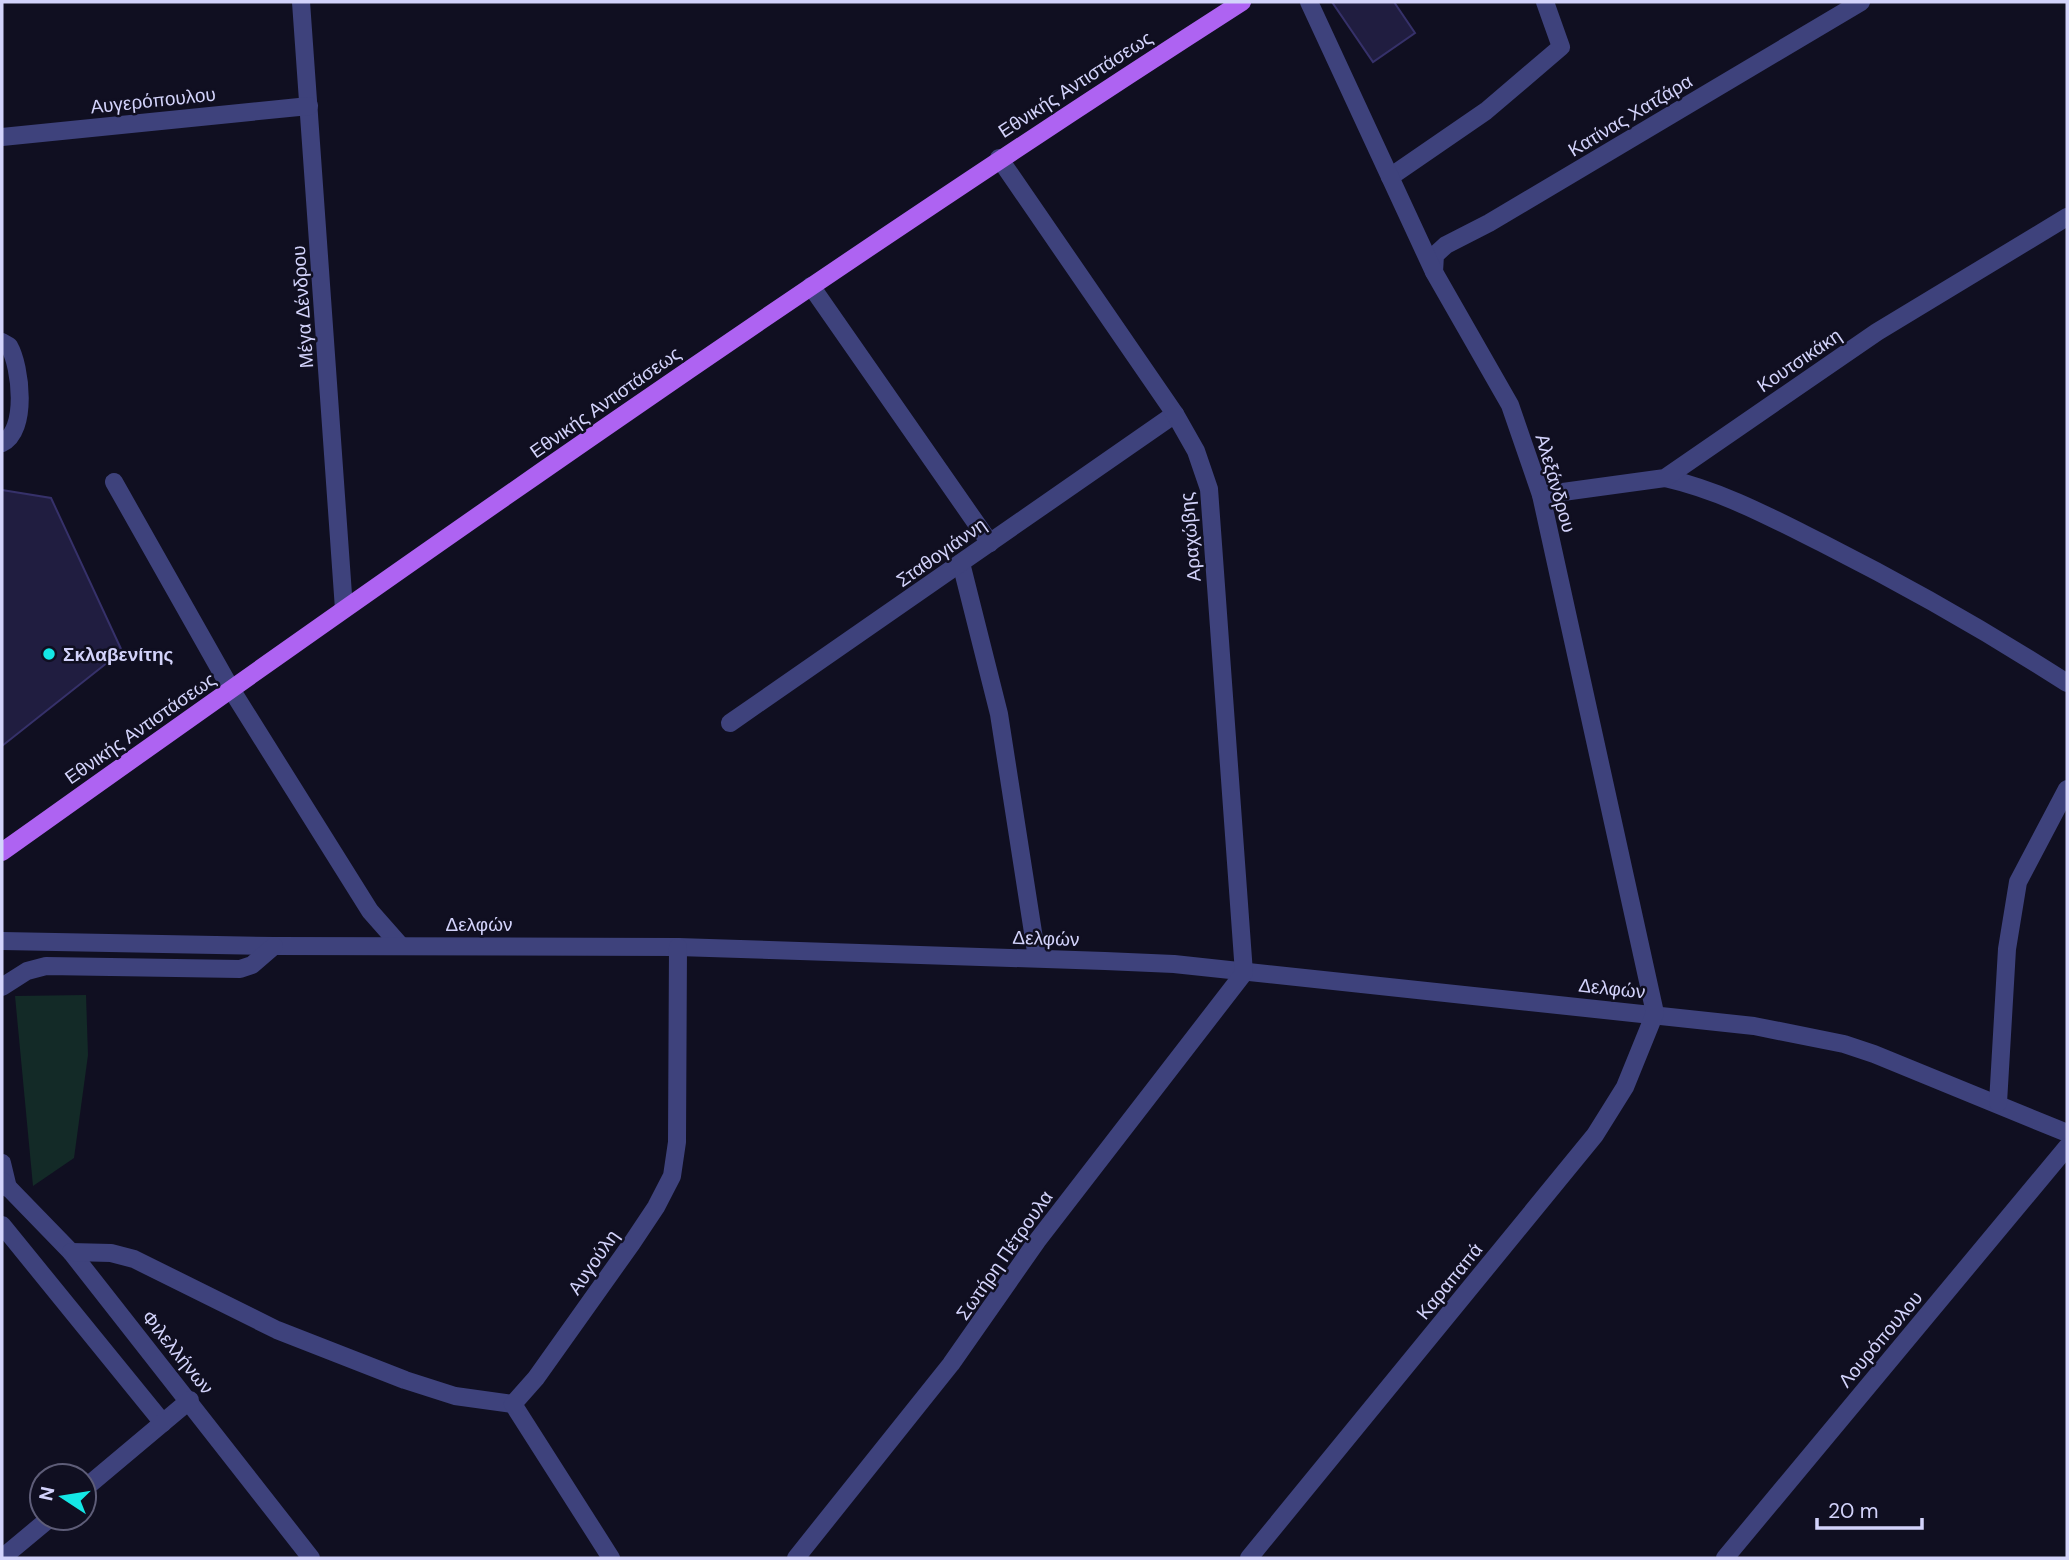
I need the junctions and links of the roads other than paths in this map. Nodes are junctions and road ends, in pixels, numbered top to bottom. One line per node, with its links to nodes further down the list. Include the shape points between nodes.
1 (301, 2): 6 (street, Μέγα Δένδρου)
2 (1242, 2): 8 (main road, Εθνικής Αντιστάσεως)
3 (1309, 2): 9 (street, Αλεξάνδρου)
4 (1545, 2): 9 (street, via 1561,47 1486,111)
5 (1861, 2): 11 (street, Κατίνας Χατζάρα, via 1446,245 1435,255)
6 (309, 106): 7 (street, Αυγερόπουλου); 21 (street, Μέγα Δένδρου)
7 (2, 137)
8 (999, 158): 12 (main road, Εθνικής Αντιστάσεως); 14 (street, Αραχώβης)
9 (1390, 177): 11 (street, Αλεξάνδρου)
10 (2067, 217): 16 (street, Κουτσικάκη, via 1877,332)
11 (1434, 272): 18 (street, Αλεξάνδρου, via 1510,405)
12 (811, 286): 19 (street); 21 (main road, Εθνικής Αντιστάσεως)
13 (2, 342): 15 (street, via 15,360 20,418 15,432)
14 (1175, 414): 19 (street, Σταθογιάννη); 32 (street, Αραχώβης, via 1196,451 1209,489)
15 (2, 443)
16 (1665, 478): 18 (street, Κουτσικάκη); 22 (street, via 1736,500 1854,559 1987,632)
17 (114, 482): 23 (street)
18 (1541, 495): 34 (street, Αλεξάνδρου)
19 (990, 543): 20 (street, Σταθογιάννη)
20 (961, 563): 24 (street, Σταθογιάννη); 31 (street, via 999,714)
21 (344, 609): 23 (main road, Εθνικής Αντιστάσεως)
22 (2067, 683)
23 (231, 689): 26 (main road, Εθνικής Αντιστάσεως); 28 (street, via 370,911)
24 (730, 723)
25 (2067, 789): 35 (street, via 2018,882 2007,949)
26 (2, 852)
27 (2, 941): 29 (street, Δελφών)
28 (400, 945): 29 (street, Δελφών); 30 (street, Δελφών)
29 (274, 946): 33 (street, via 240,969 46,966 27,971)
30 (678, 947): 31 (street, Δελφών); 43 (street, Αυγούλη, via 677,1142 672,1176 632,1243)
31 (1037, 958): 32 (street, Δελφών, via 1174,964)
32 (1244, 973): 34 (street, Δελφών); 50 (street, Σωτήρη Πέτρουλα, via 1037,1241 951,1364)
33 (2, 987)
34 (1655, 1013): 35 (street, Δελφών, via 1844,1044); 51 (street, Καραπαπά, via 1625,1087 1595,1135)
35 (1998, 1103): 36 (street, Δελφών)
36 (2067, 1133)
37 (2067, 1147): 52 (street, Λουρόπουλου)
38 (2, 1163): 39 (street)
39 (5, 1185): 41 (street, Φιλελλήνων)
40 (2, 1225): 44 (street)
41 (71, 1252): 42 (street, Φιλελλήνων); 43 (street, via 134,1259 277,1330 405,1380 455,1396)
42 (190, 1400): 44 (street); 47 (street, Φιλελλήνων)
43 (513, 1404): 49 (street)
44 (163, 1423): 45 (street)
45 (98, 1477)
46 (33, 1532): 48 (street)
47 (305, 1556)
48 (2, 1558)
49 (611, 1558)
50 (796, 1558)
51 (1250, 1558)
52 (1724, 1558)

